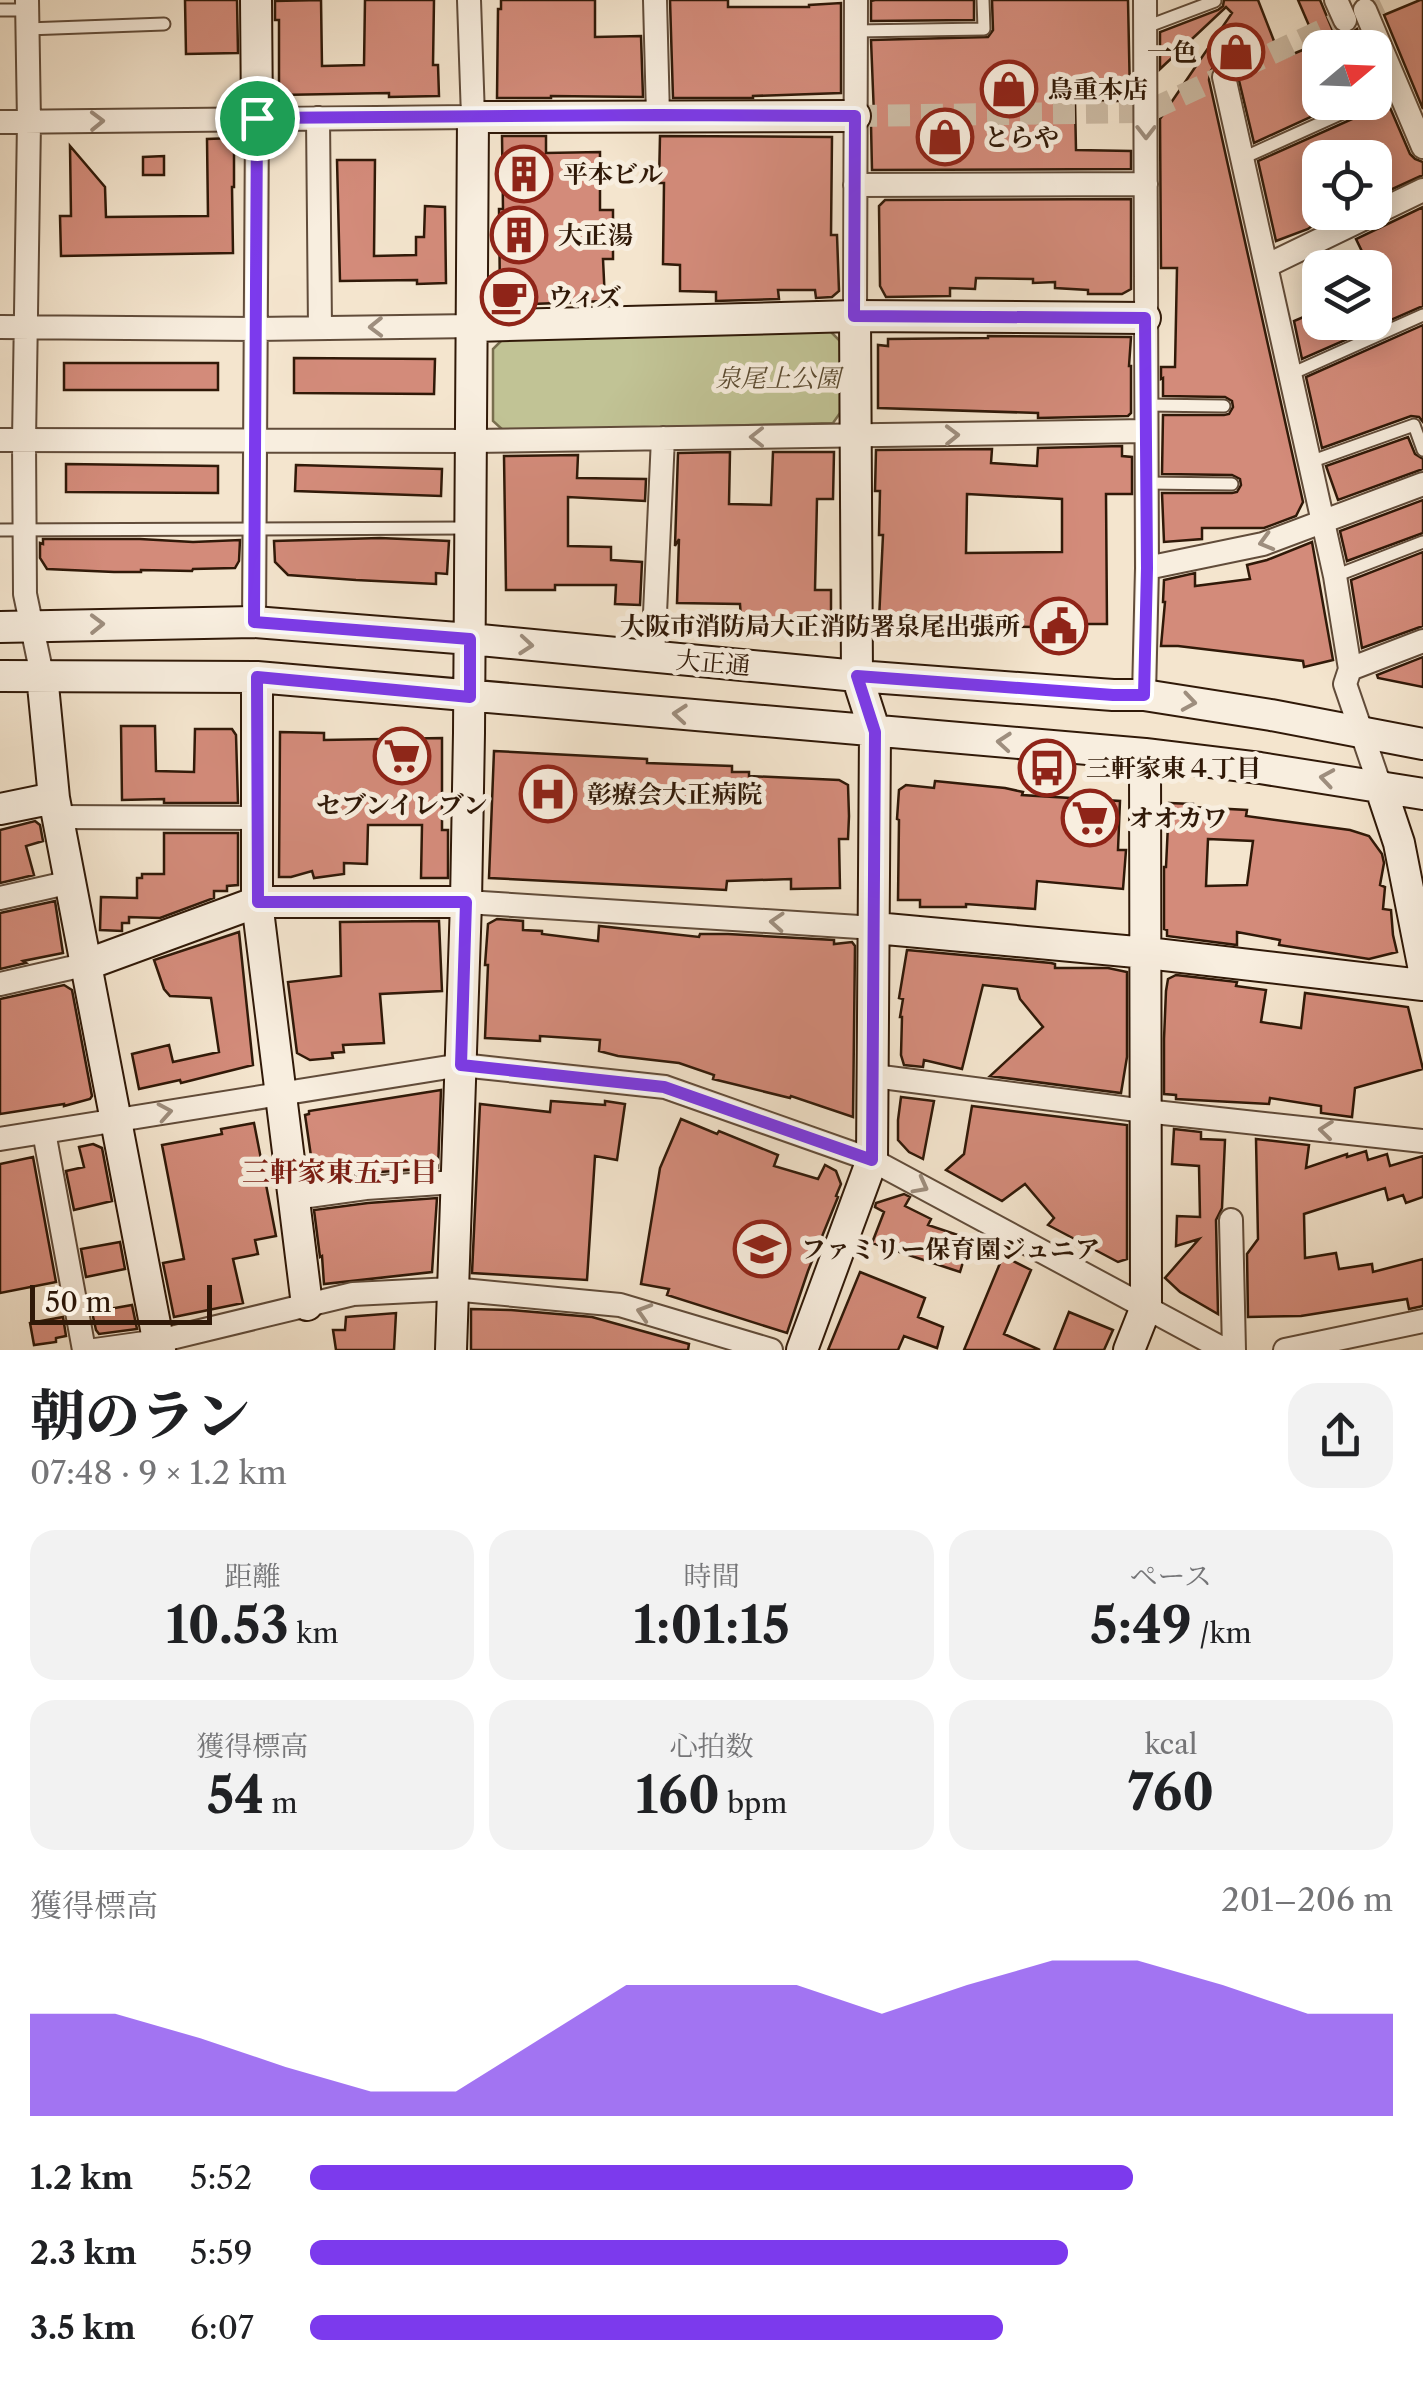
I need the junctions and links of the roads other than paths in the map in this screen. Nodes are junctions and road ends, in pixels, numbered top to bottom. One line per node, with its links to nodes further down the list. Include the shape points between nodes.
1 (256, 0): 20 (street)
2 (469, 0): 19 (street)
3 (655, 0): 17 (street)
4 (856, 0): 13 (street)
5 (983, 0): 13 (lane, via 984,29)
6 (1145, 0): 12 (street)
7 (1215, 2): 12 (lane)
8 (0, 10): 10 (lane)
9 (1349, 10): 15 (street)
10 (27, 13): 11 (lane); 24 (street)
11 (164, 24)
12 (1146, 27): 27 (street, one-way to 27)
13 (856, 31): 18 (street)
14 (1224, 77): 26 (street)
15 (1398, 89): 16 (lane); 25 (street)
16 (1392, 92)
17 (658, 115): 18 (street); 19 (street)
18 (855, 116): 28 (street)
19 (473, 117): 21 (street); 34 (street)
20 (257, 118): 21 (street); 24 (street, one-way to 20); 38 (street)
21 (318, 118): 37 (street)
22 (1327, 120): 26 (lane)
23 (0, 122): 24 (street)
24 (29, 122): 36 (street)
25 (1423, 147)
26 (1243, 158): 30 (street)
27 (1146, 184): 28 (street); 33 (street)
28 (855, 185): 32 (street)
29 (1423, 190): 30 (street)
30 (1266, 266): 39 (street)
31 (1423, 315): 39 (lane)
32 (854, 316): 33 (street); 34 (street); 43 (street)
33 (1145, 318): 40 (street)
34 (474, 326): 37 (street, one-way to 37); 47 (street)
35 (0, 327): 36 (street)
36 (26, 327): 38 (street); 46 (street)
37 (320, 328): 38 (street)
38 (256, 329): 48 (street)
39 (1292, 374): 50 (street)
40 (1146, 405): 41 (lane); 42 (street)
41 (1224, 406)
42 (1146, 431): 43 (street, one-way to 42); 51 (street)
43 (855, 436): 44 (street, one-way to 44); 71 (street)
44 (663, 438): 47 (street); 67 (street)
45 (0, 440): 46 (street)
46 (24, 440): 48 (street); 57 (street)
47 (472, 440): 48 (street); 55 (street)
48 (256, 442): 58 (street)
49 (1423, 450): 50 (lane, via 1414,425)
50 (1310, 462): 54 (street)
51 (1146, 483): 52 (lane); 60 (street)
52 (1232, 484)
53 (1423, 484): 54 (street)
54 (1324, 523): 60 (street, one-way to 60, via 1263,544); 61 (street)
55 (472, 528): 58 (lane); 65 (street)
56 (0, 530): 57 (lane)
57 (24, 530): 58 (lane); 64 (street)
58 (255, 530): 62 (street)
59 (1423, 542): 61 (lane)
60 (1147, 568): 73 (street)
61 (1335, 576): 68 (street)
62 (254, 622): 64 (street, 大正通, one-way to 62); 65 (street, 大正通)
63 (0, 626): 64 (street, 大正通)
64 (32, 627): 69 (street)
65 (470, 639): 67 (street, 大正通, one-way to 67); 74 (street)
66 (1423, 640): 68 (street)
67 (653, 657): 71 (street, 大正通)
68 (1350, 669): 76 (street, via 1345,684)
69 (42, 675): 70 (street); 72 (street); 81 (street)
70 (0, 676)
71 (857, 676): 73 (street, 大正通); 75 (street)
72 (257, 677): 74 (street); 83 (street)
73 (1144, 695): 76 (street, 大正通, one-way to 76)
74 (470, 697): 75 (street, one-way to 74); 87 (street)
75 (875, 732): 78 (street, one-way to 75); 88 (street)
76 (1362, 732): 77 (street, 大正通); 79 (street)
77 (1423, 744)
78 (1145, 754): 79 (street, one-way to 78); 89 (street)
79 (1380, 786): 80 (street); 91 (street, via 1399,843)
80 (1423, 794)
81 (56, 807): 82 (street); 83 (street); 84 (street)
82 (0, 810)
83 (256, 818): 86 (street)
84 (71, 882): 85 (street); 90 (street)
85 (0, 898)
86 (258, 902): 87 (street); 90 (street); 96 (street)
87 (466, 902): 88 (street, one-way to 87); 94 (street)
88 (874, 928): 89 (street); 95 (street)
89 (1147, 953): 93 (street); 97 (street)
90 (88, 964): 92 (street); 98 (street)
91 (1423, 966)
92 (0, 984)
93 (1423, 985)
94 (461, 1065): 96 (street); 102 (street, via 664,1087); 103 (street)
95 (874, 1076): 97 (street); 102 (street)
96 (282, 1092): 98 (street, one-way to 96); 104 (street)
97 (1145, 1111): 101 (street, one-way to 97); 108 (street)
98 (116, 1121): 99 (street); 110 (street)
99 (44, 1132): 100 (street); 111 (street)
100 (0, 1139)
101 (1423, 1140)
102 (872, 1160): 108 (street, one-way to 108); 115 (street)
103 (456, 1182): 104 (street); 106 (street)
104 (294, 1198): 107 (street)
105 (1232, 1220): 118 (street)
106 (452, 1289): 107 (street, via 353,1294); 113 (street); 114 (street, one-way to 106, via 620,1305)
107 (306, 1305): 110 (street)
108 (1146, 1307): 116 (street); 117 (street)
109 (1423, 1321): 119 (street)
110 (160, 1346): 112 (street)
111 (84, 1350)
112 (95, 1350)
113 (451, 1350)
114 (772, 1350)
115 (802, 1350)
116 (1129, 1350)
117 (1225, 1350)
118 (1234, 1350)
119 (1285, 1350)

